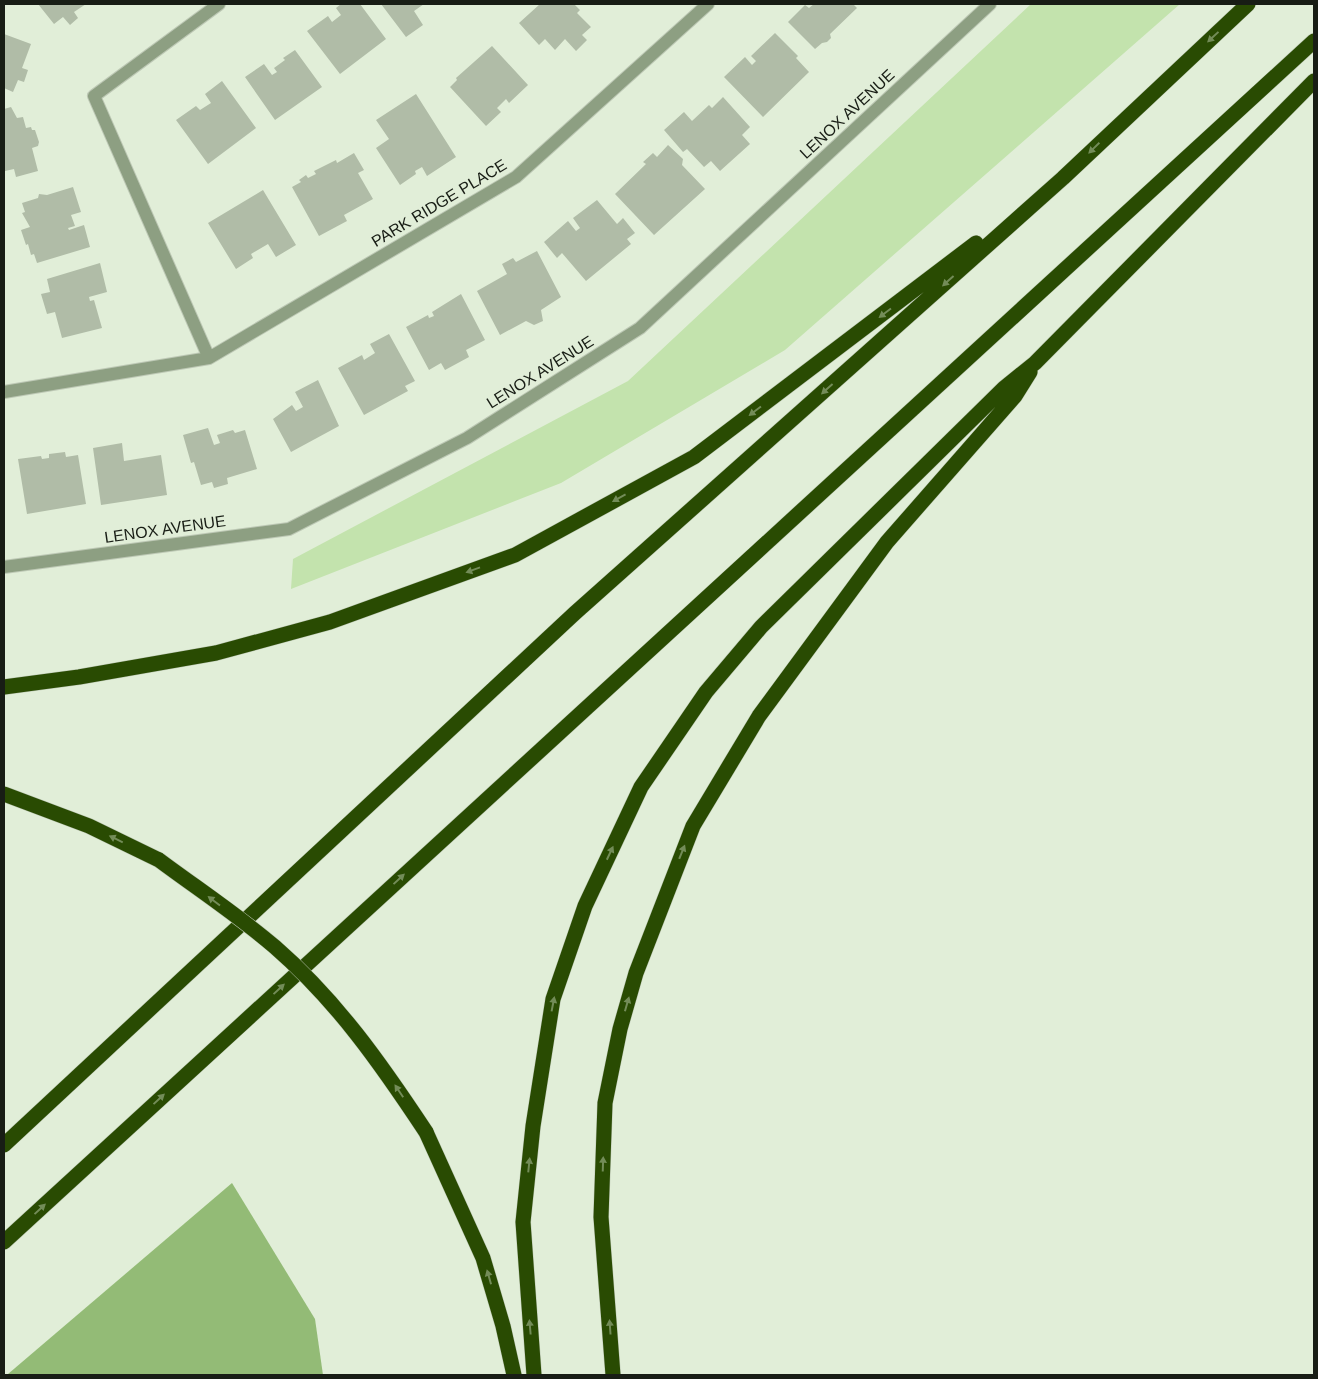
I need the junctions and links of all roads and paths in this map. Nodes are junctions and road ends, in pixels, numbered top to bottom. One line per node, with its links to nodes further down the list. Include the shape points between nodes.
1 (219, 4): 8 (street, via 94,96)
2 (708, 4): 8 (street, PARK RIDGE PLACE, via 516,178)
3 (990, 4): 11 (street, LENOX AVENUE, via 640,328 467,438 289,529)
4 (1248, 4): 7 (highway, one-way to 7)
5 (1314, 40): 15 (highway, one-way to 5)
6 (1314, 81): 9 (highway)
7 (1063, 178): 12 (highway, one-way to 12, via 694,457 515,555 330,622 216,652); 14 (highway, one-way to 14, via 575,613)
8 (209, 358): 10 (street, PARK RIDGE PLACE)
9 (1035, 363): 17 (highway, one-way to 9, via 522,1222 553,999 585,906 641,788 706,692 761,626 1004,388); 18 (highway, one-way to 9, via 601,1217 605,1103 620,1029 636,973 693,826 759,716 887,542 1015,396)
10 (4, 392)
11 (4, 567)
12 (4, 687)
13 (4, 794): 16 (highway, one-way to 13, bridge, via 484,1258 426,1132 376,1056 329,1000 275,947 159,860 89,826)
14 (4, 1145)
15 (4, 1242)
16 (514, 1375)
17 (534, 1375)
18 (614, 1375)

